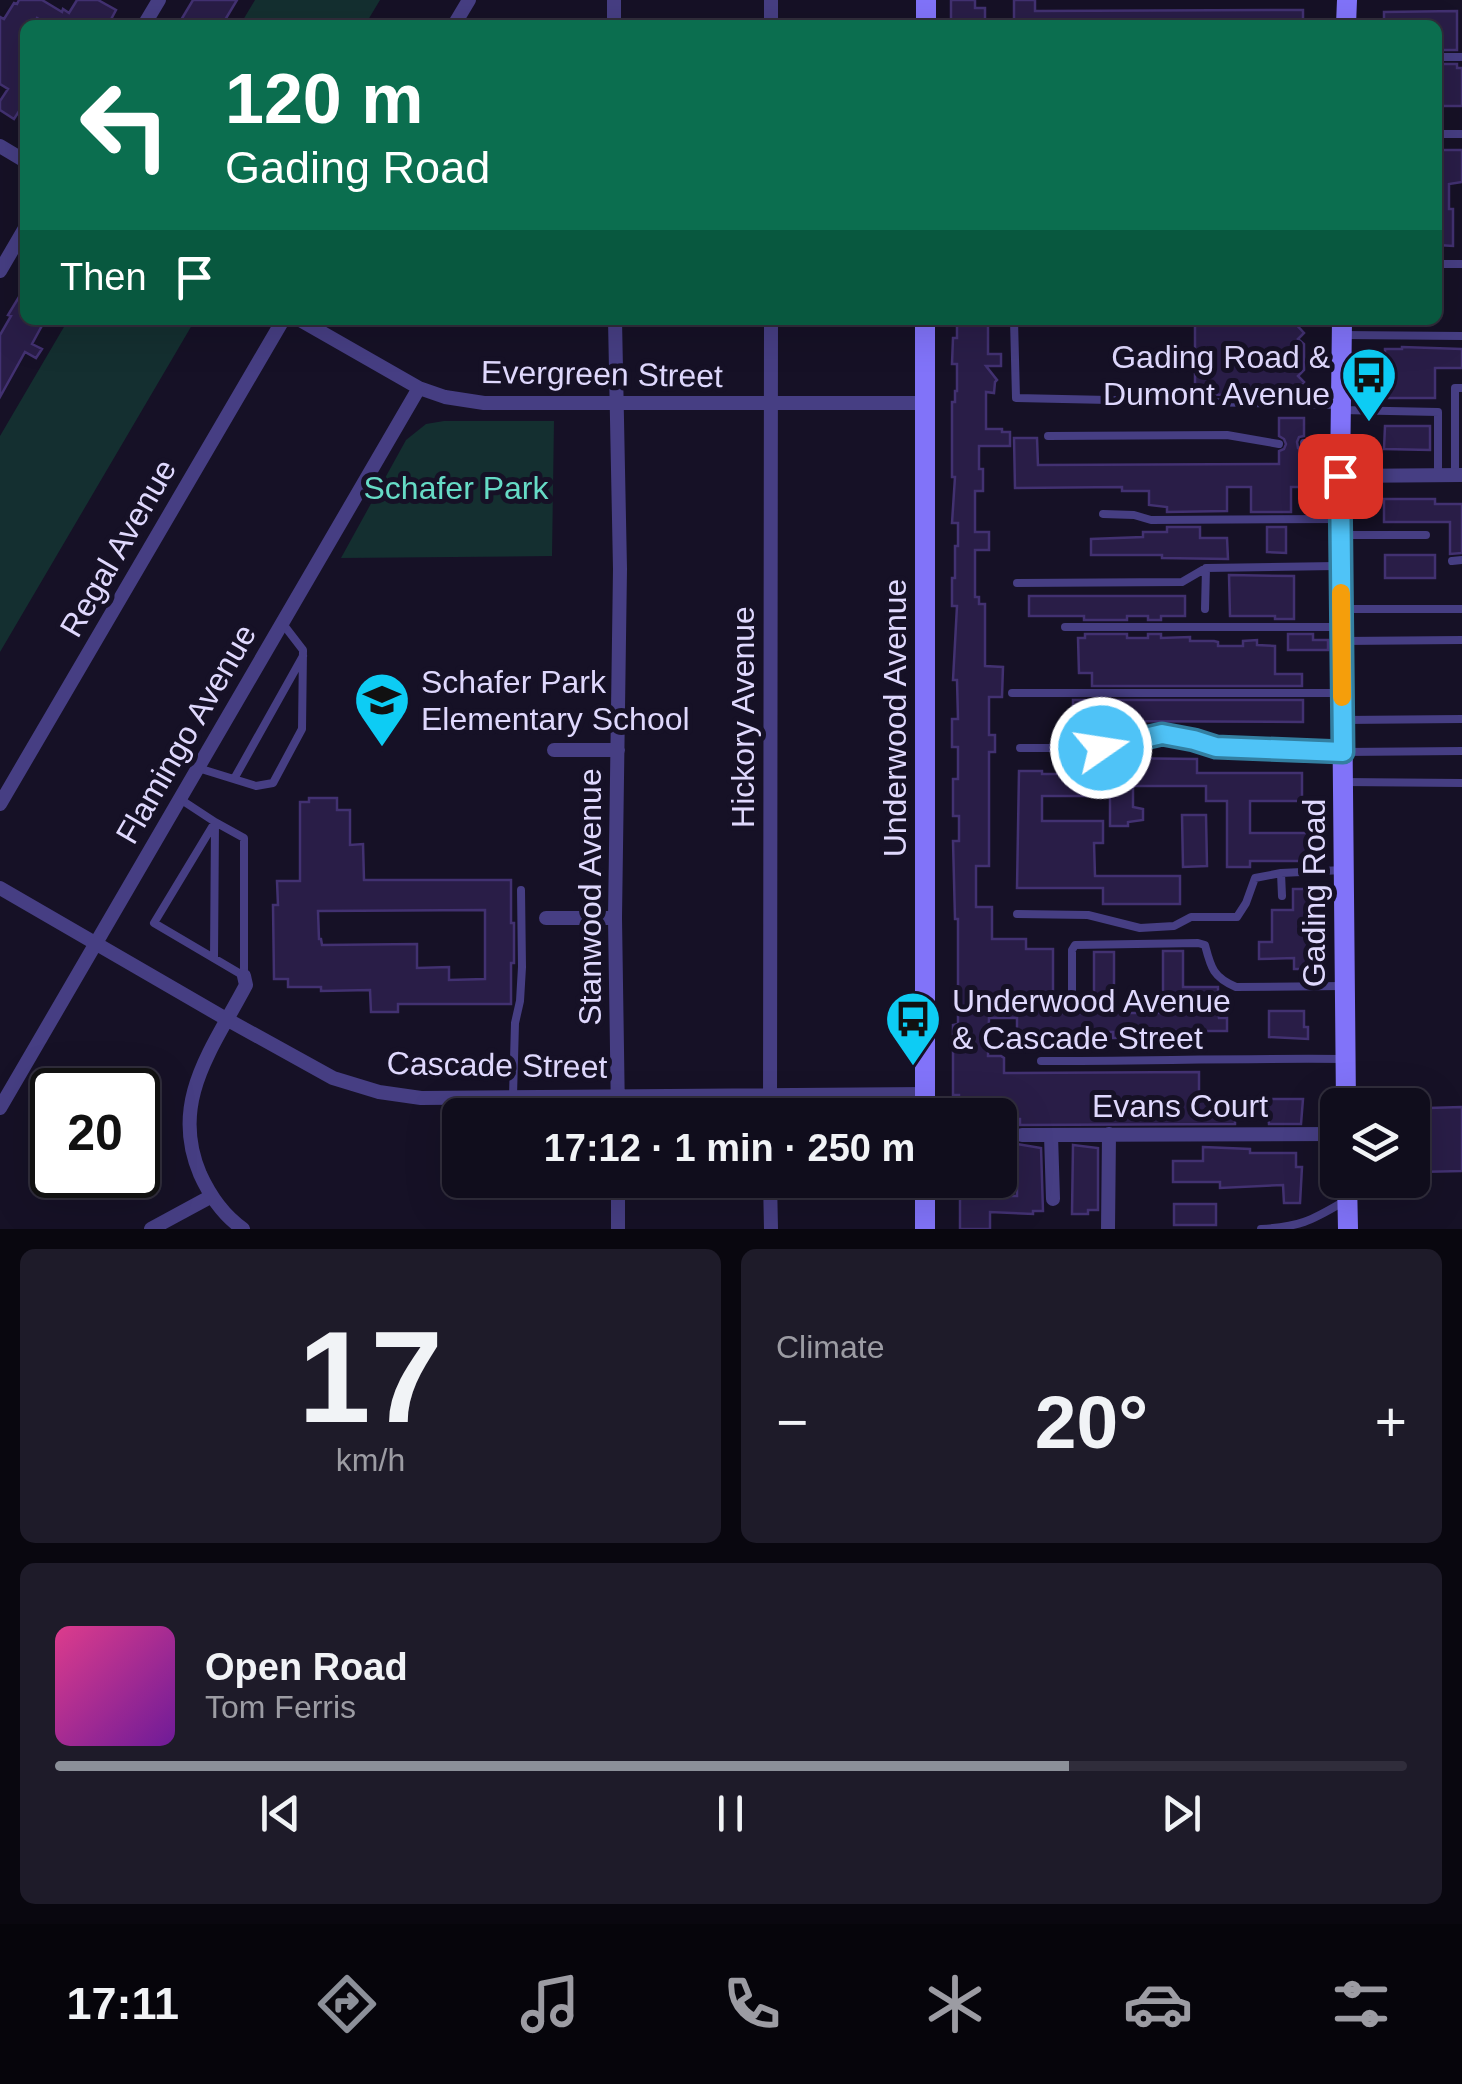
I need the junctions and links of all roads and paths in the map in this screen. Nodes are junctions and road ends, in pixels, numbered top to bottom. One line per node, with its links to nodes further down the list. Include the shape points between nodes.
1 (20, 237): 2 (street)
2 (0, 271)
3 (279, 325): 53 (street, Regal Avenue)
4 (309, 325): 11 (street, Evergreen Street)
5 (615, 325): 14 (street, Stanwood Avenue)
6 (771, 325): 15 (street, Hickory Avenue)
7 (925, 325): 13 (street, Underwood Avenue)
8 (1014, 325): 16 (lane, via 1016,398)
9 (1342, 328): 10 (lane); 16 (street, Gading Road)
10 (1462, 336)
11 (419, 388): 14 (street, Evergreen Street, via 484,403); 34 (street, Flamingo Avenue)
12 (1462, 388): 22 (lane, via 1455,388)
13 (924, 403): 15 (street, Evergreen Street); 76 (street, Underwood Avenue)
14 (616, 404): 15 (street, Evergreen Street); 45 (street, Stanwood Avenue)
15 (771, 404): 74 (street, Hickory Avenue)
16 (1341, 408): 18 (street, Gading Road); 21 (lane, via 1438,412)
17 (1048, 436): 20 (lane, via 1227,435)
18 (1340, 442): 19 (lane); 23 (street, Gading Road)
19 (1304, 443)
20 (1279, 444)
21 (1438, 475): 22 (street); 23 (street)
22 (1459, 475)
23 (1340, 476): 25 (street, Gading Road)
24 (1103, 514): 25 (lane)
25 (1340, 527): 26 (lane); 29 (street, Gading Road)
26 (1426, 535)
27 (1462, 560): 28 (lane)
28 (1452, 561)
29 (1341, 566): 30 (lane); 35 (street, Gading Road)
30 (1206, 568): 31 (lane, via 1182,582); 33 (lane)
31 (1017, 582)
32 (1462, 608): 35 (lane)
33 (1205, 609)
34 (282, 623): 38 (lane); 48 (street, Flamingo Avenue)
35 (1342, 626): 36 (lane); 37 (lane); 40 (street, Gading Road)
36 (1065, 627)
37 (1462, 640)
38 (303, 656): 49 (lane); 49 (lane, via 302,729 273,783)
39 (1012, 693): 40 (lane)
40 (1342, 693): 41 (street, Gading Road)
41 (1342, 720): 42 (lane); 47 (street, Gading Road)
42 (1462, 720)
43 (1020, 748): 47 (lane, via 1101,748 1162,734 1216,747)
44 (554, 750): 45 (street)
45 (618, 750): 62 (street, Stanwood Avenue)
46 (1462, 751): 47 (lane)
47 (1343, 752): 50 (street, Gading Road)
48 (198, 768): 49 (lane); 52 (street, Flamingo Avenue)
49 (234, 779)
50 (1343, 782): 51 (lane); 55 (street, Gading Road)
51 (1462, 782)
52 (180, 799): 54 (lane); 63 (street, Flamingo Avenue)
53 (0, 804)
54 (215, 822): 64 (lane); 64 (lane, via 154,923); 65 (lane, via 244,838)
55 (1343, 870): 56 (lane); 66 (street, Gading Road)
56 (1281, 873): 59 (lane); 60 (lane, via 1256,878 1236,917 1191,917 1174,926 1140,928 1088,915)
57 (0, 888): 63 (street, Cascade Street)
58 (521, 890): 72 (lane)
59 (1282, 896)
60 (1017, 914)
61 (546, 918): 62 (street)
62 (615, 918): 73 (street, Stanwood Avenue)
63 (95, 944): 68 (street, Cascade Street); 77 (street, Flamingo Avenue)
64 (214, 958): 65 (lane)
65 (244, 976): 68 (street, via 246,986)
66 (1344, 986): 67 (lane, via 1236,987 1212,971 1206,945 1198,943 1075,945); 69 (street, Gading Road)
67 (1072, 996)
68 (228, 1020): 72 (street, Cascade Street, via 334,1078 378,1092); 82 (street, via 202,1064 189,1108 192,1155)
69 (1346, 1058): 70 (lane); 71 (street, Gading Road)
70 (1041, 1061)
71 (1346, 1088)
72 (513, 1096): 73 (street, Cascade Street)
73 (618, 1096): 74 (street, Cascade Street)
74 (770, 1096): 75 (street, Cascade Street)
75 (809, 1098)
76 (925, 1098)
77 (0, 1108)
78 (1022, 1134): 79 (street, Evans Court)
79 (1051, 1134): 80 (street, Evans Court); 86 (street)
80 (1109, 1134): 81 (street, Evans Court); 94 (street)
81 (1320, 1134)
82 (210, 1197): 89 (street); 90 (street)
83 (618, 1198): 91 (street)
84 (770, 1198): 92 (street)
85 (925, 1198): 93 (street)
86 (1052, 1198)
87 (1337, 1198): 95 (lane, via 1303,1224)
88 (1347, 1198): 96 (street)
89 (151, 1229)
90 (242, 1229)
91 (618, 1229)
92 (771, 1229)
93 (926, 1229)
94 (1108, 1229)
95 (1261, 1229)
96 (1348, 1229)

